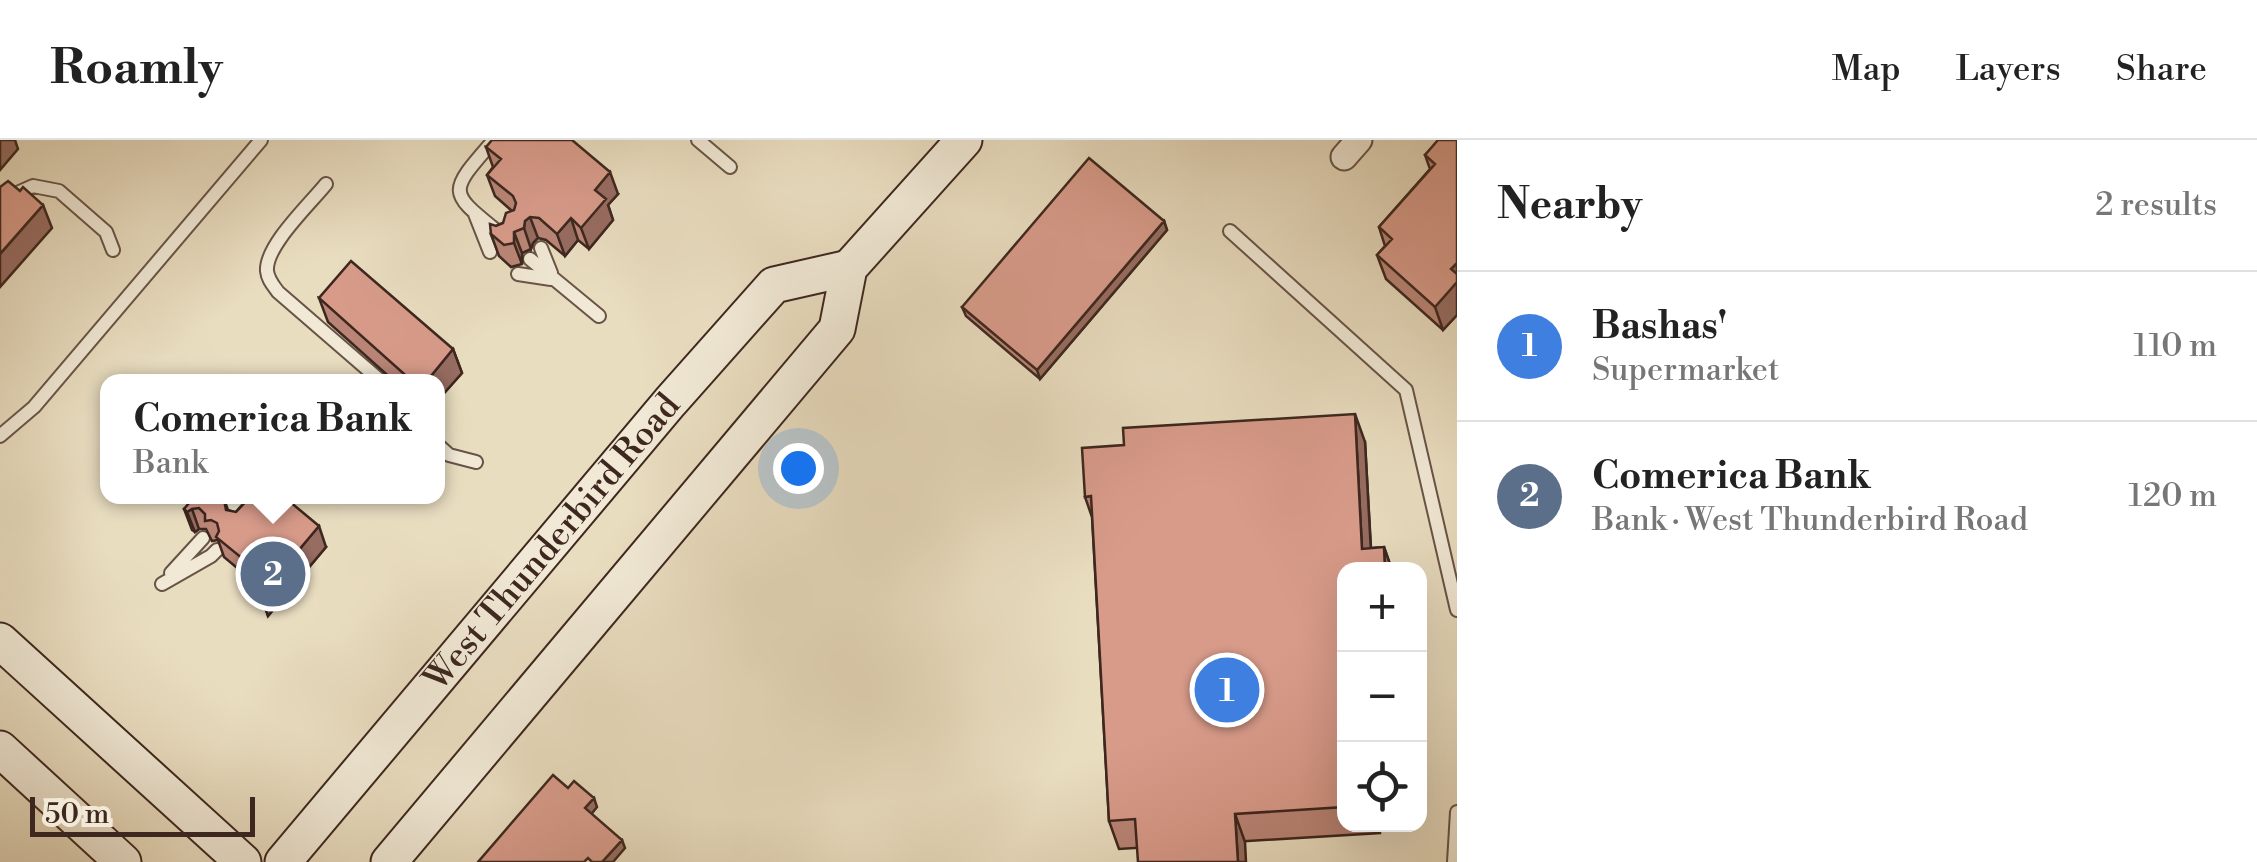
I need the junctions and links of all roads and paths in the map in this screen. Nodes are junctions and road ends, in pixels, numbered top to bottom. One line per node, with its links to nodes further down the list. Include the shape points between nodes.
1 (261, 140): 21 (lane, via 34,407)
2 (494, 140): 8 (lane, via 458,188)
3 (698, 140): 5 (lane)
4 (964, 140): 16 (main road)
5 (730, 167)
6 (326, 184): 20 (lane, via 270,252 269,280)
7 (0, 204): 13 (lane, via 33,186 59,191 106,232)
8 (474, 212): 9 (lane); 11 (lane); 14 (lane)
9 (514, 225)
10 (1230, 231): 28 (lane, via 1406,390)
11 (504, 237)
12 (540, 248): 18 (lane)
13 (113, 250)
14 (490, 252)
15 (530, 259): 18 (lane)
16 (849, 268): 34 (main road, West Thunderbird Road, via 774,286); 35 (main road, via 837,330)
17 (518, 274): 18 (lane)
18 (554, 279): 19 (lane)
19 (598, 316)
20 (373, 374)
21 (0, 436)
22 (445, 451): 23 (lane)
23 (476, 462)
24 (233, 504): 25 (lane)
25 (227, 511)
26 (203, 538): 27 (lane, via 162,584)
27 (217, 550)
28 (1457, 610)
29 (0, 641): 33 (main road)
30 (0, 749): 32 (main road)
31 (1457, 812): 36 (lane)
32 (122, 862)
33 (243, 862)
34 (283, 862)
35 (389, 862)
36 (1454, 862)

